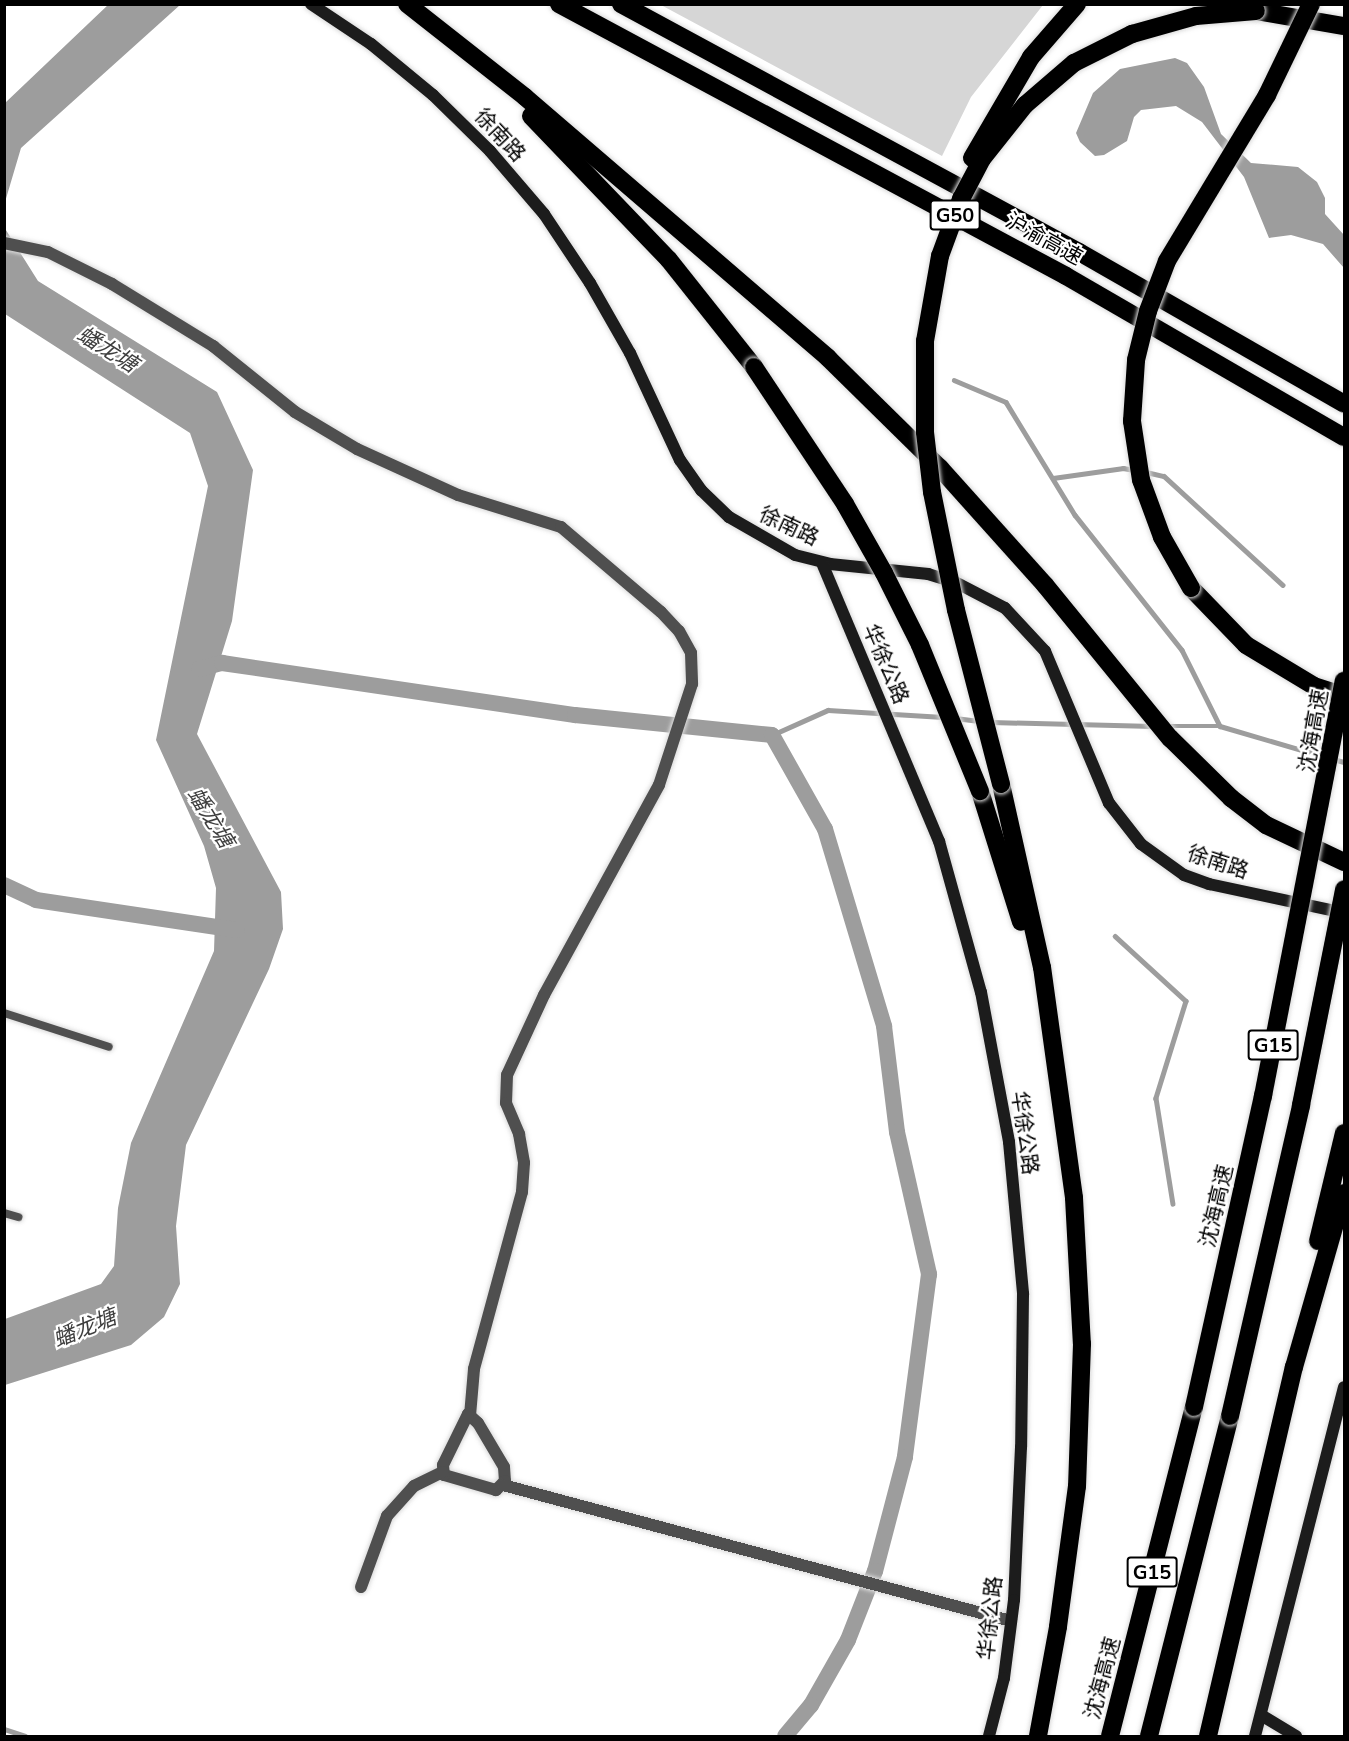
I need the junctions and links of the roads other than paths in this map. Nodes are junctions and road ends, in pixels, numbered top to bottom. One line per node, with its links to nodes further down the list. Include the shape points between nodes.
1 (311, 4): 12 (street, 徐南路, via 371,44 433,95 490,151 543,214 590,283 630,353 661,425 701,490 760,538)
2 (405, 4): 15 (highway, via 525,97 828,358 940,468 1045,585 1199,769 1266,825); 20 (highway, bridge, via 519,104 614,199 713,312 845,504 920,645 980,792 1021,921)
3 (559, 4): 11 (highway, 沪渝高速 / G50, via 1066,276)
4 (621, 4): 10 (highway, 沪渝高速 / G50, via 1079,252)
5 (1077, 4): 9 (highway, bridge, via 1031,57 990,121 956,196)
6 (1311, 4): 14 (highway, bridge, via 1267,95 1167,261 1148,311 1136,360 1132,421 1141,480 1162,537 1191,588 1246,645 1314,686)
7 (1344, 26): 9 (highway, bridge, via 1256,11 1196,16 1132,34 1074,63 1025,105 981,159)
8 (4, 243): 26 (street, via 71,261 112,284 213,346 295,412 357,449 458,495 550,522 572,533 679,631 693,664 687,703 659,784 527,1026 507,1075 506,1103 519,1134 524,1163 522,1192 474,1369)
9 (940, 256): 20 (highway, bridge, via 925,341 925,432 930,482 956,610 1042,967)
10 (1344, 404)
11 (1344, 437)
12 (822, 563): 17 (street, 徐南路, via 928,574 981,593 1027,628 1045,651 1087,755 1123,825 1161,861 1209,884); 30 (street, 华徐公路, via 939,842 975,970 1009,1142 1023,1294 1021,1447)
13 (1344, 681): 35 (highway, 沈海高速 / G15, bridge, via 1263,1096 1194,1407)
14 (1344, 696)
15 (1344, 862)
16 (1344, 889): 36 (highway, G15, bridge, via 1301,1105 1230,1416)
17 (1344, 913)
18 (4, 1013): 19 (lane)
19 (109, 1047)
20 (1055, 1061): 34 (highway, via 1074,1198 1082,1344 1077,1486)
21 (1344, 1133): 22 (highway)
22 (1338, 1195): 37 (highway)
23 (4, 1213): 24 (lane)
24 (18, 1217)
25 (1344, 1387): 31 (street)
26 (470, 1416): 27 (street, via 462,1420); 28 (street, via 504,1467)
27 (443, 1472): 28 (street, via 448,1480 488,1491); 29 (street, via 414,1485 387,1516)
28 (503, 1485): 30 (street)
29 (361, 1587)
30 (1011, 1621): 33 (street, 华徐公路, via 1004,1678)
31 (1260, 1715): 32 (street); 38 (street)
32 (1257, 1736)
33 (988, 1737)
34 (1038, 1737)
35 (1110, 1737)
36 (1149, 1737)
37 (1209, 1737)
38 (1296, 1737)

